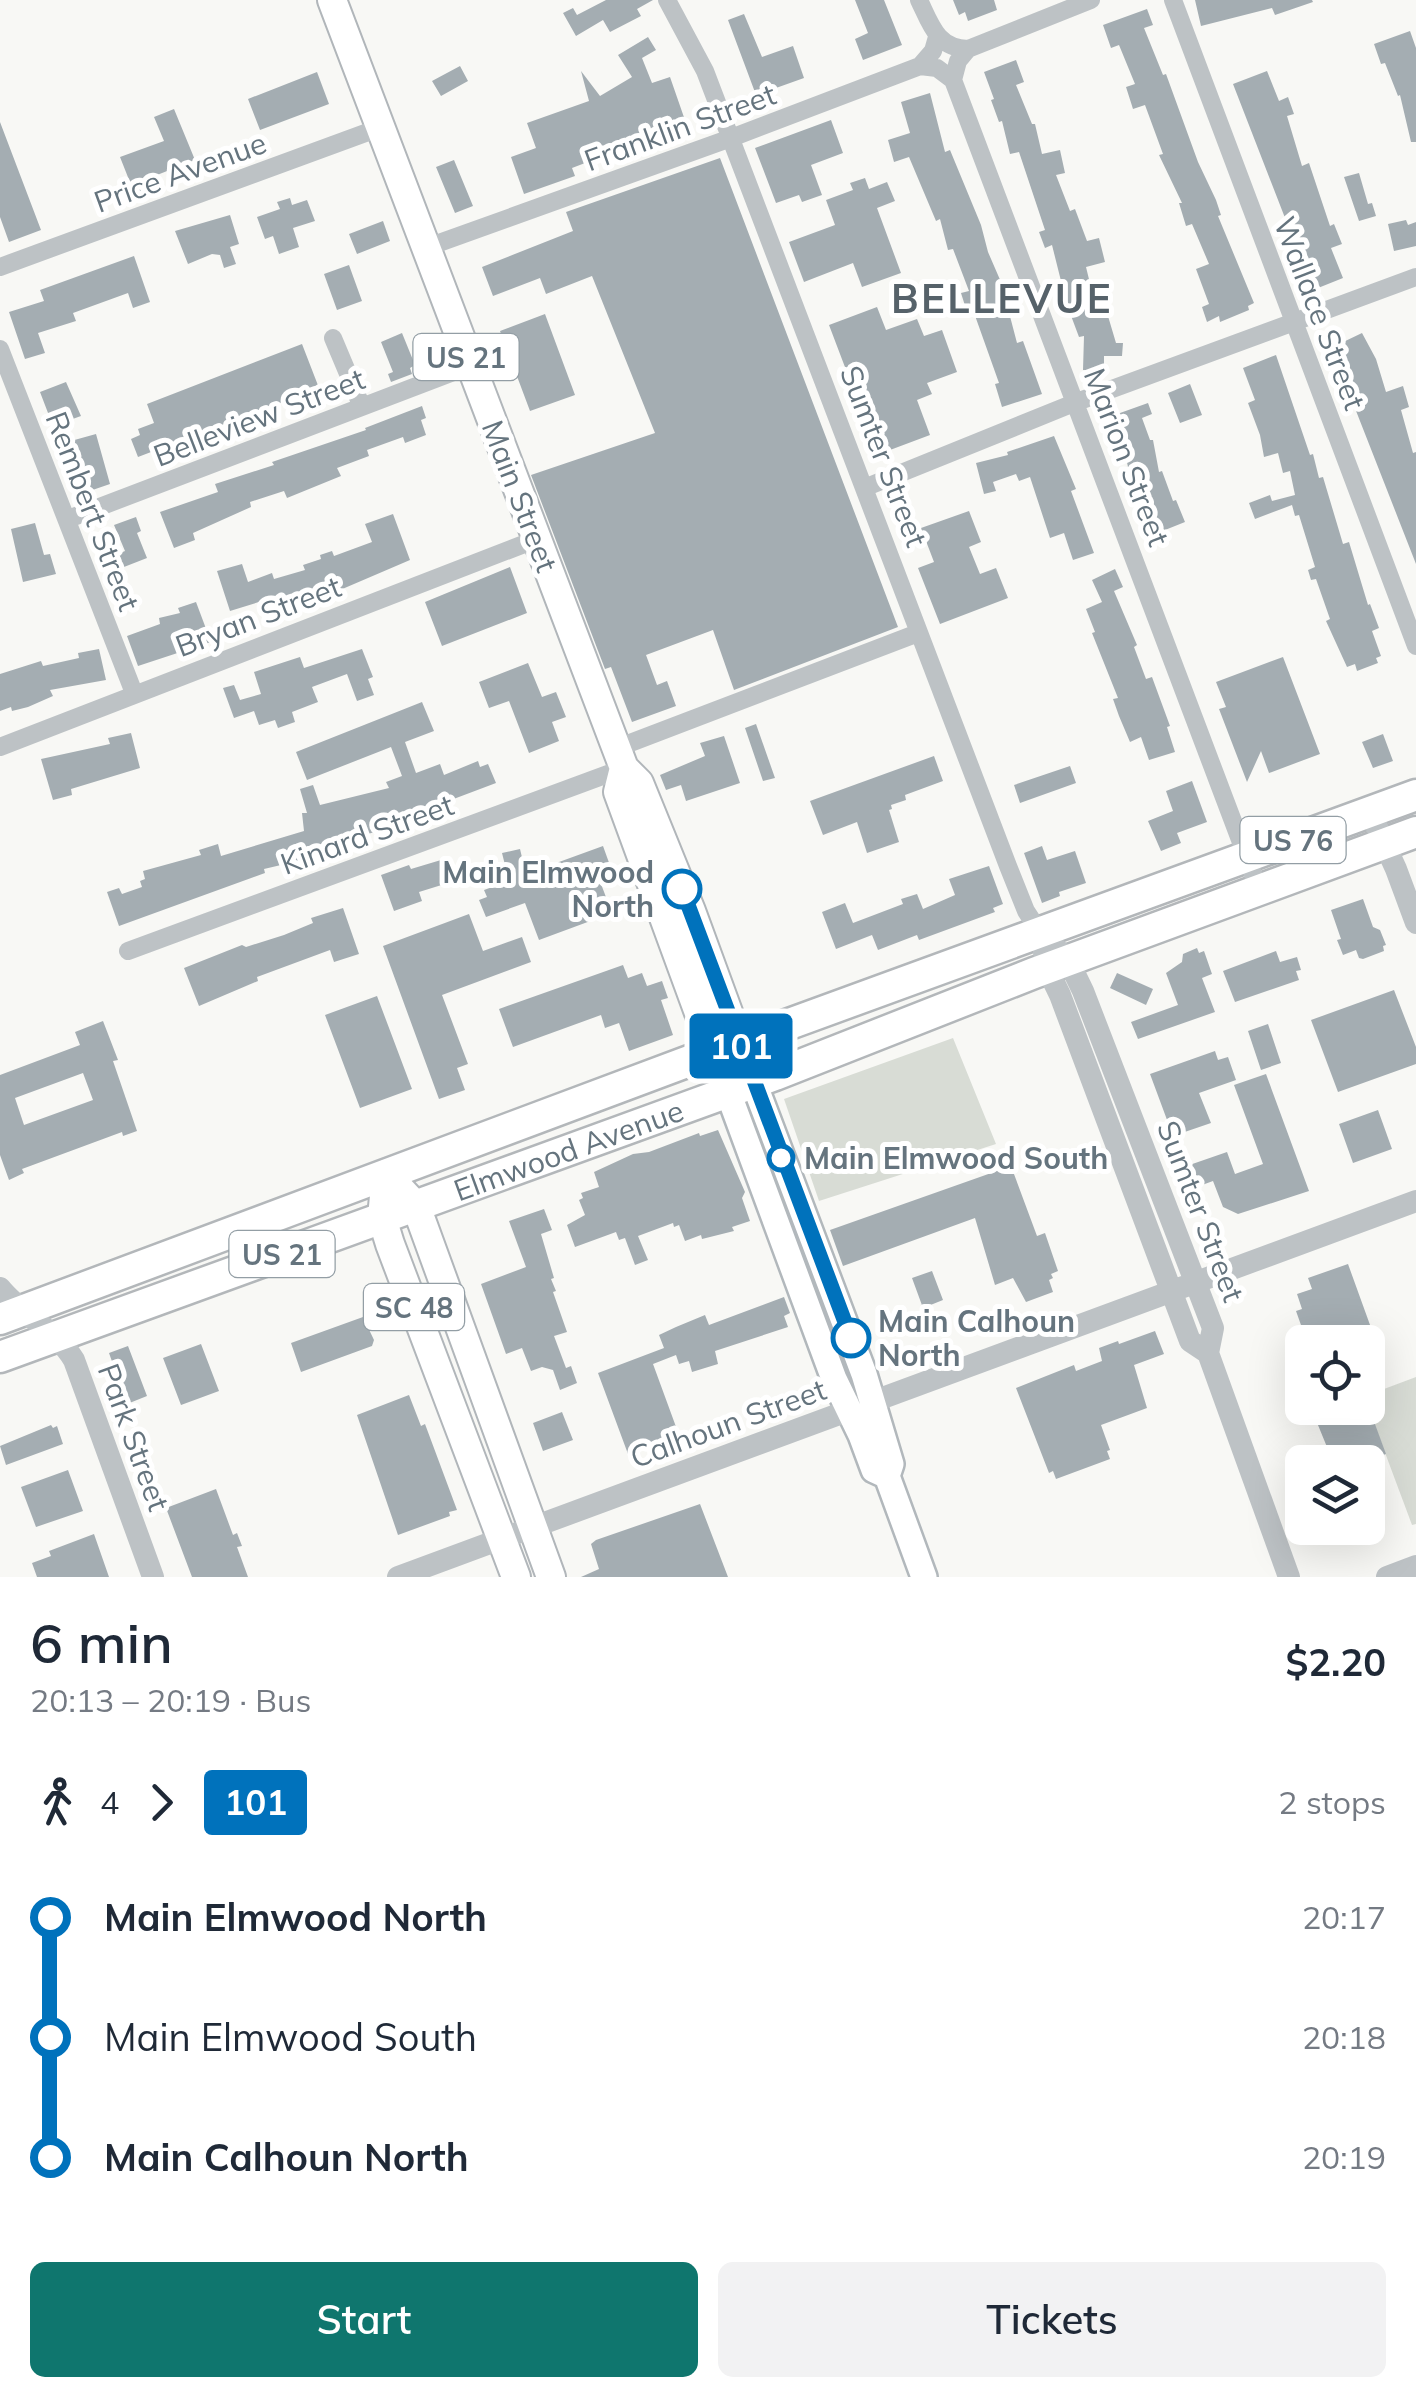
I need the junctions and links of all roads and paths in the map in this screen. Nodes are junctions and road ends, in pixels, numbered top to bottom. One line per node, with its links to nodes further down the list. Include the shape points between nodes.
1 (332, 0): 10 (main road, Main Street / US 21)
2 (668, 0): 11 (street, Sumter Street)
3 (919, 0): 6 (street)
4 (1091, 0): 7 (street)
5 (1173, 0): 15 (street, Wallace Street)
6 (937, 38): 7 (street); 8 (street)
7 (968, 49): 9 (street)
8 (920, 66): 9 (street, via 938,68); 11 (street, Franklin Street)
9 (953, 80): 19 (street, Marion Street)
10 (379, 128): 12 (main road, Main Street / US 21); 13 (street, Price Avenue)
11 (732, 138): 12 (street, Franklin Street); 21 (street, Sumter Street)
12 (426, 248): 18 (main road, Main Street / US 21)
13 (0, 268)
14 (1416, 277): 15 (street)
15 (1294, 322): 19 (street); 25 (street, Wallace Street)
16 (333, 338): 20 (street)
17 (0, 349): 22 (street, Rembert Street)
18 (469, 366): 20 (street, Belleview Street); 23 (main road, Main Street / US 21)
19 (1074, 404): 21 (street); 33 (street, Marion Street)
20 (362, 406): 22 (street, Belleview Street)
21 (864, 488): 24 (street, Sumter Street)
22 (68, 519): 26 (street, Rembert Street)
23 (537, 540): 26 (street, Bryan Street); 28 (main road, Main Street / US 21)
24 (918, 633): 28 (street, Kinard Street); 36 (street, Sumter Street, via 1024,906)
25 (1416, 646)
26 (134, 693): 27 (street, Bryan Street)
27 (0, 747)
28 (620, 758): 37 (street, Kinard Street); 39 (main road, Main Street / US 21, via 639,784 692,912)
29 (1416, 795): 30 (highway, Elmwood Avenue / US 76)
30 (1370, 812): 32 (street); 33 (highway, Elmwood Avenue / US 76)
31 (1416, 832): 32 (highway, Elmwood Avenue / US 76)
32 (1384, 844): 34 (highway, Elmwood Avenue / US 76); 35 (street)
33 (1246, 858): 34 (street, Marion Street); 36 (highway, Elmwood Avenue / US 76)
34 (1259, 890): 38 (highway, Elmwood Avenue / US 76)
35 (1416, 923)
36 (1041, 934): 38 (street, Sumter Street); 39 (highway, Elmwood Avenue / US 76)
37 (128, 951)
38 (1058, 964): 40 (highway, Elmwood Avenue / US 76); 45 (street, Sumter Street, via 1117,1073); 47 (street, Sumter Street, via 1060,996)
39 (726, 1047): 40 (main road, Main Street / US 21); 41 (highway, Elmwood Avenue / US 21)
40 (741, 1087): 43 (highway, Elmwood Avenue / US 21); 52 (main road, Main Street, via 834,1379)
41 (386, 1174): 43 (main road, SC 48); 44 (main road, SC 48); 48 (highway, Elmwood Avenue / US 21)
42 (1416, 1201): 45 (street, Calhoun Street)
43 (416, 1206): 44 (highway, Elmwood Avenue / US 21); 53 (main road, SC 48)
44 (382, 1218): 49 (highway, Elmwood Avenue / US 21); 54 (main road, SC 48)
45 (1195, 1280): 47 (street, Calhoun Street); 50 (street, Sumter Street, via 1213,1328)
46 (0, 1288): 48 (street, Park Street)
47 (1169, 1290): 50 (street, Sumter Street, via 1190,1341); 52 (street, Calhoun Street)
48 (11, 1315): 49 (street, Park Street)
49 (56, 1336): 51 (highway, Elmwood Avenue / US 21); 56 (street, Park Street, via 74,1360)
50 (1208, 1353): 61 (street, Sumter Street)
51 (0, 1357)
52 (861, 1405): 53 (street, Calhoun Street); 60 (main road, Main Street, via 891,1464 888,1476)
53 (532, 1527): 54 (street, Calhoun Street); 59 (main road, SC 48)
54 (502, 1538): 57 (street, Calhoun Street); 58 (main road, SC 48)
55 (1416, 1566): 62 (street)
56 (153, 1577)
57 (398, 1577)
58 (516, 1577)
59 (551, 1577)
60 (924, 1577)
61 (1289, 1577)
62 (1388, 1577)

